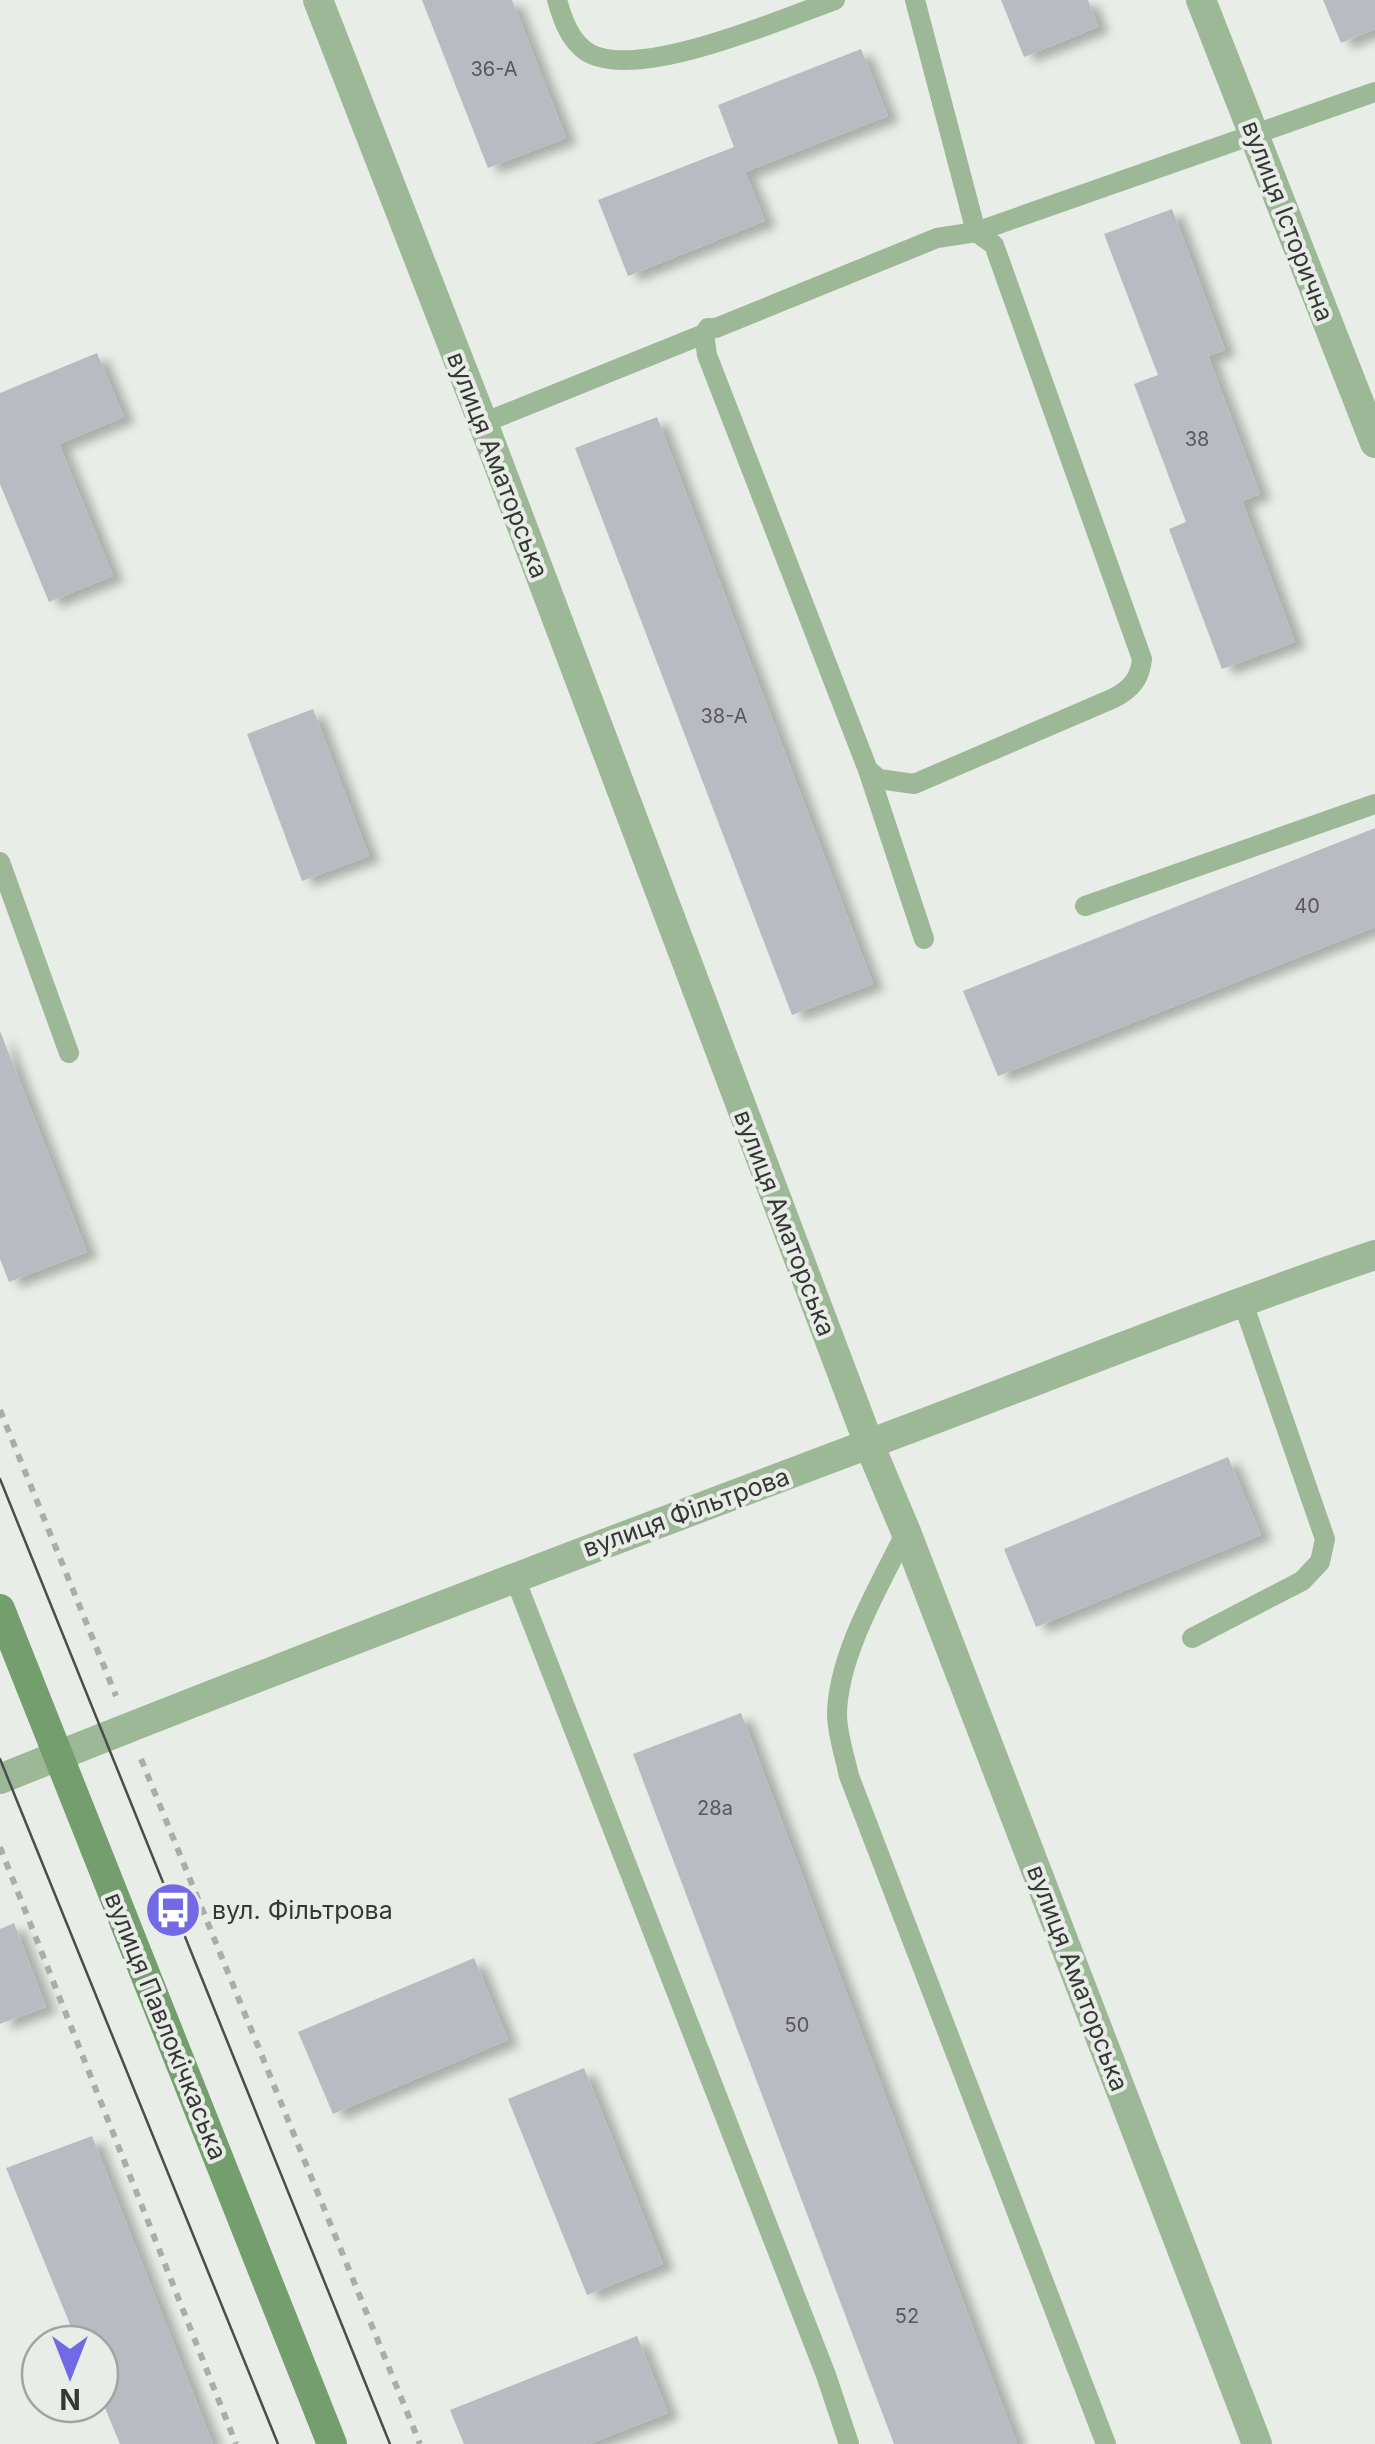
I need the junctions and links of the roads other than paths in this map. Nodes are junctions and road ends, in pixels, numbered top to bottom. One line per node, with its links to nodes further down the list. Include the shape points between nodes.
1 (318, 0): 10 (street, вулиця Аматорська)
2 (556, 0): 3 (lane, via 582,49 604,60 638,61 683,53)
3 (835, 0)
4 (915, 0): 8 (lane)
5 (1201, 0): 7 (street, вулиця Історична)
6 (1375, 92): 7 (lane)
7 (1255, 134): 8 (lane); 11 (street, вулиця Історична)
8 (976, 232): 9 (lane, via 937,238); 12 (lane, via 994,245 1006,273 1142,659 1141,672 1114,698 914,784)
9 (704, 334): 10 (lane); 12 (lane, via 706,355)
10 (483, 423): 20 (street, вулиця Аматорська)
11 (1375, 443)
12 (868, 770): 16 (lane)
13 (1375, 804): 15 (lane)
14 (0, 862): 17 (lane)
15 (1085, 906)
16 (924, 939)
17 (69, 1053)
18 (1375, 1255): 19 (street, вулиця Фільтрова)
19 (1242, 1300): 20 (street, вулиця Фільтрова); 24 (lane, via 1325,1539 1320,1562 1302,1581)
20 (869, 1444): 21 (street, вулиця Аматорська); 22 (street, вулиця Фільтрова)
21 (906, 1532): 29 (lane, via 849,1656 837,1715 849,1776); 30 (street, вулиця Аматорська)
22 (514, 1576): 25 (street, вулиця Фільтрова); 28 (lane)
23 (0, 1608): 25 (street, вулиця Павлокічкаська)
24 (1192, 1638)
25 (58, 1755): 26 (street, вулиця Фільтрова); 27 (street, вулиця Павлокічкаська)
26 (0, 1779)
27 (332, 2444)
28 (848, 2444)
29 (1106, 2444)
30 (1257, 2444)

